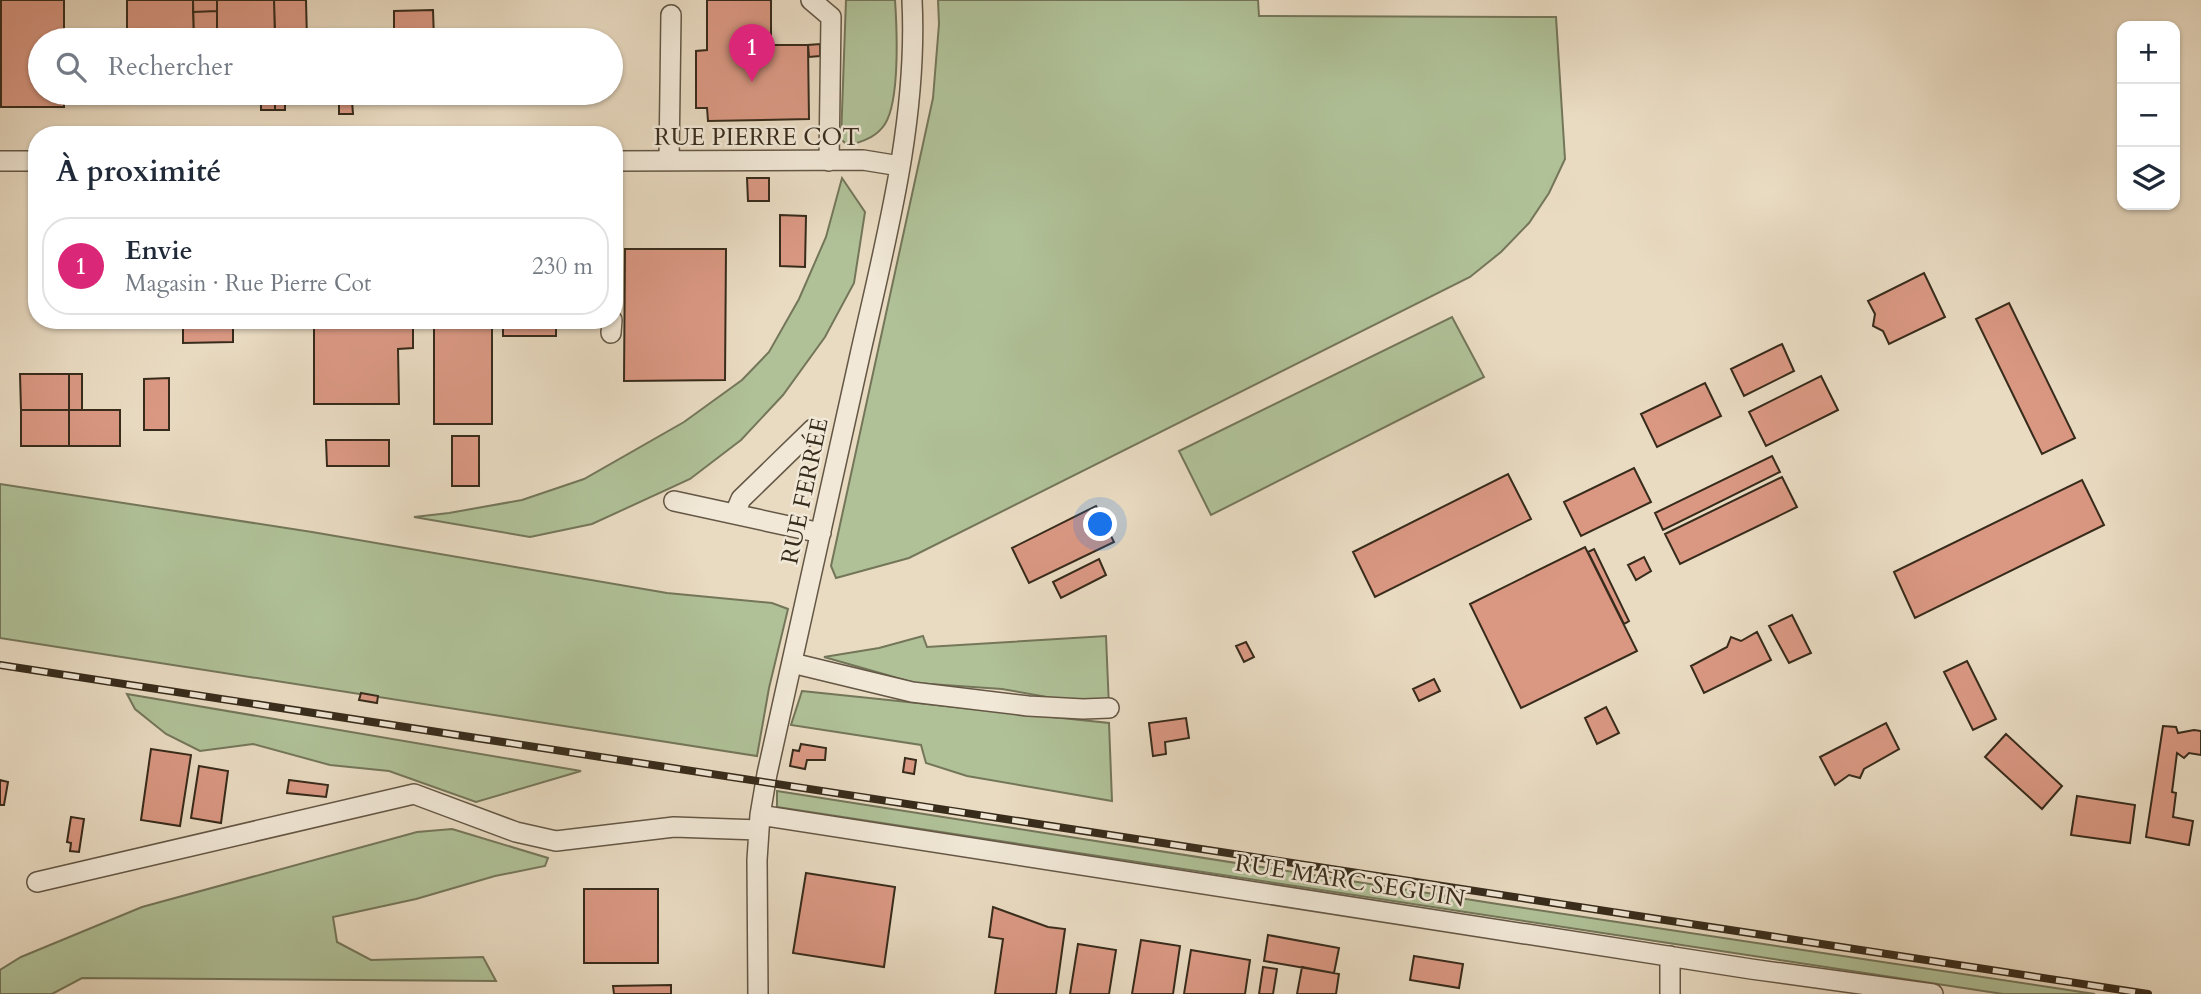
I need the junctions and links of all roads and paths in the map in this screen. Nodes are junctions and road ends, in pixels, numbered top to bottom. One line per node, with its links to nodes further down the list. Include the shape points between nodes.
1 (811, 0): 8 (street, via 831,17)
2 (912, 0): 9 (street, RUE FERRÉE, via 911,96)
3 (671, 15): 7 (street)
4 (0, 161): 5 (street)
5 (28, 161)
6 (623, 161): 7 (street, RUE PIERRE COT)
7 (669, 161): 8 (street, RUE PIERRE COT)
8 (829, 161): 9 (street, RUE PIERRE COT)
9 (900, 166): 13 (street, RUE FERRÉE)
10 (813, 429): 12 (street, via 741,499)
11 (674, 501): 12 (street)
12 (735, 513): 13 (street)
13 (821, 533): 14 (street, RUE FERRÉE)
14 (792, 663): 15 (street, via 912,692 1028,706); 16 (street, RUE FERRÉE)
15 (1109, 708)
16 (759, 822): 17 (street, RUE MARC SEGUIN, via 556,841 516,832 414,794); 18 (street, RUE MARC SEGUIN); 19 (street, RUE FERRÉE)
17 (37, 882)
18 (1670, 956): 20 (street); 21 (street, RUE MARC SEGUIN)
19 (758, 994)
20 (1670, 994)
21 (1933, 994)

